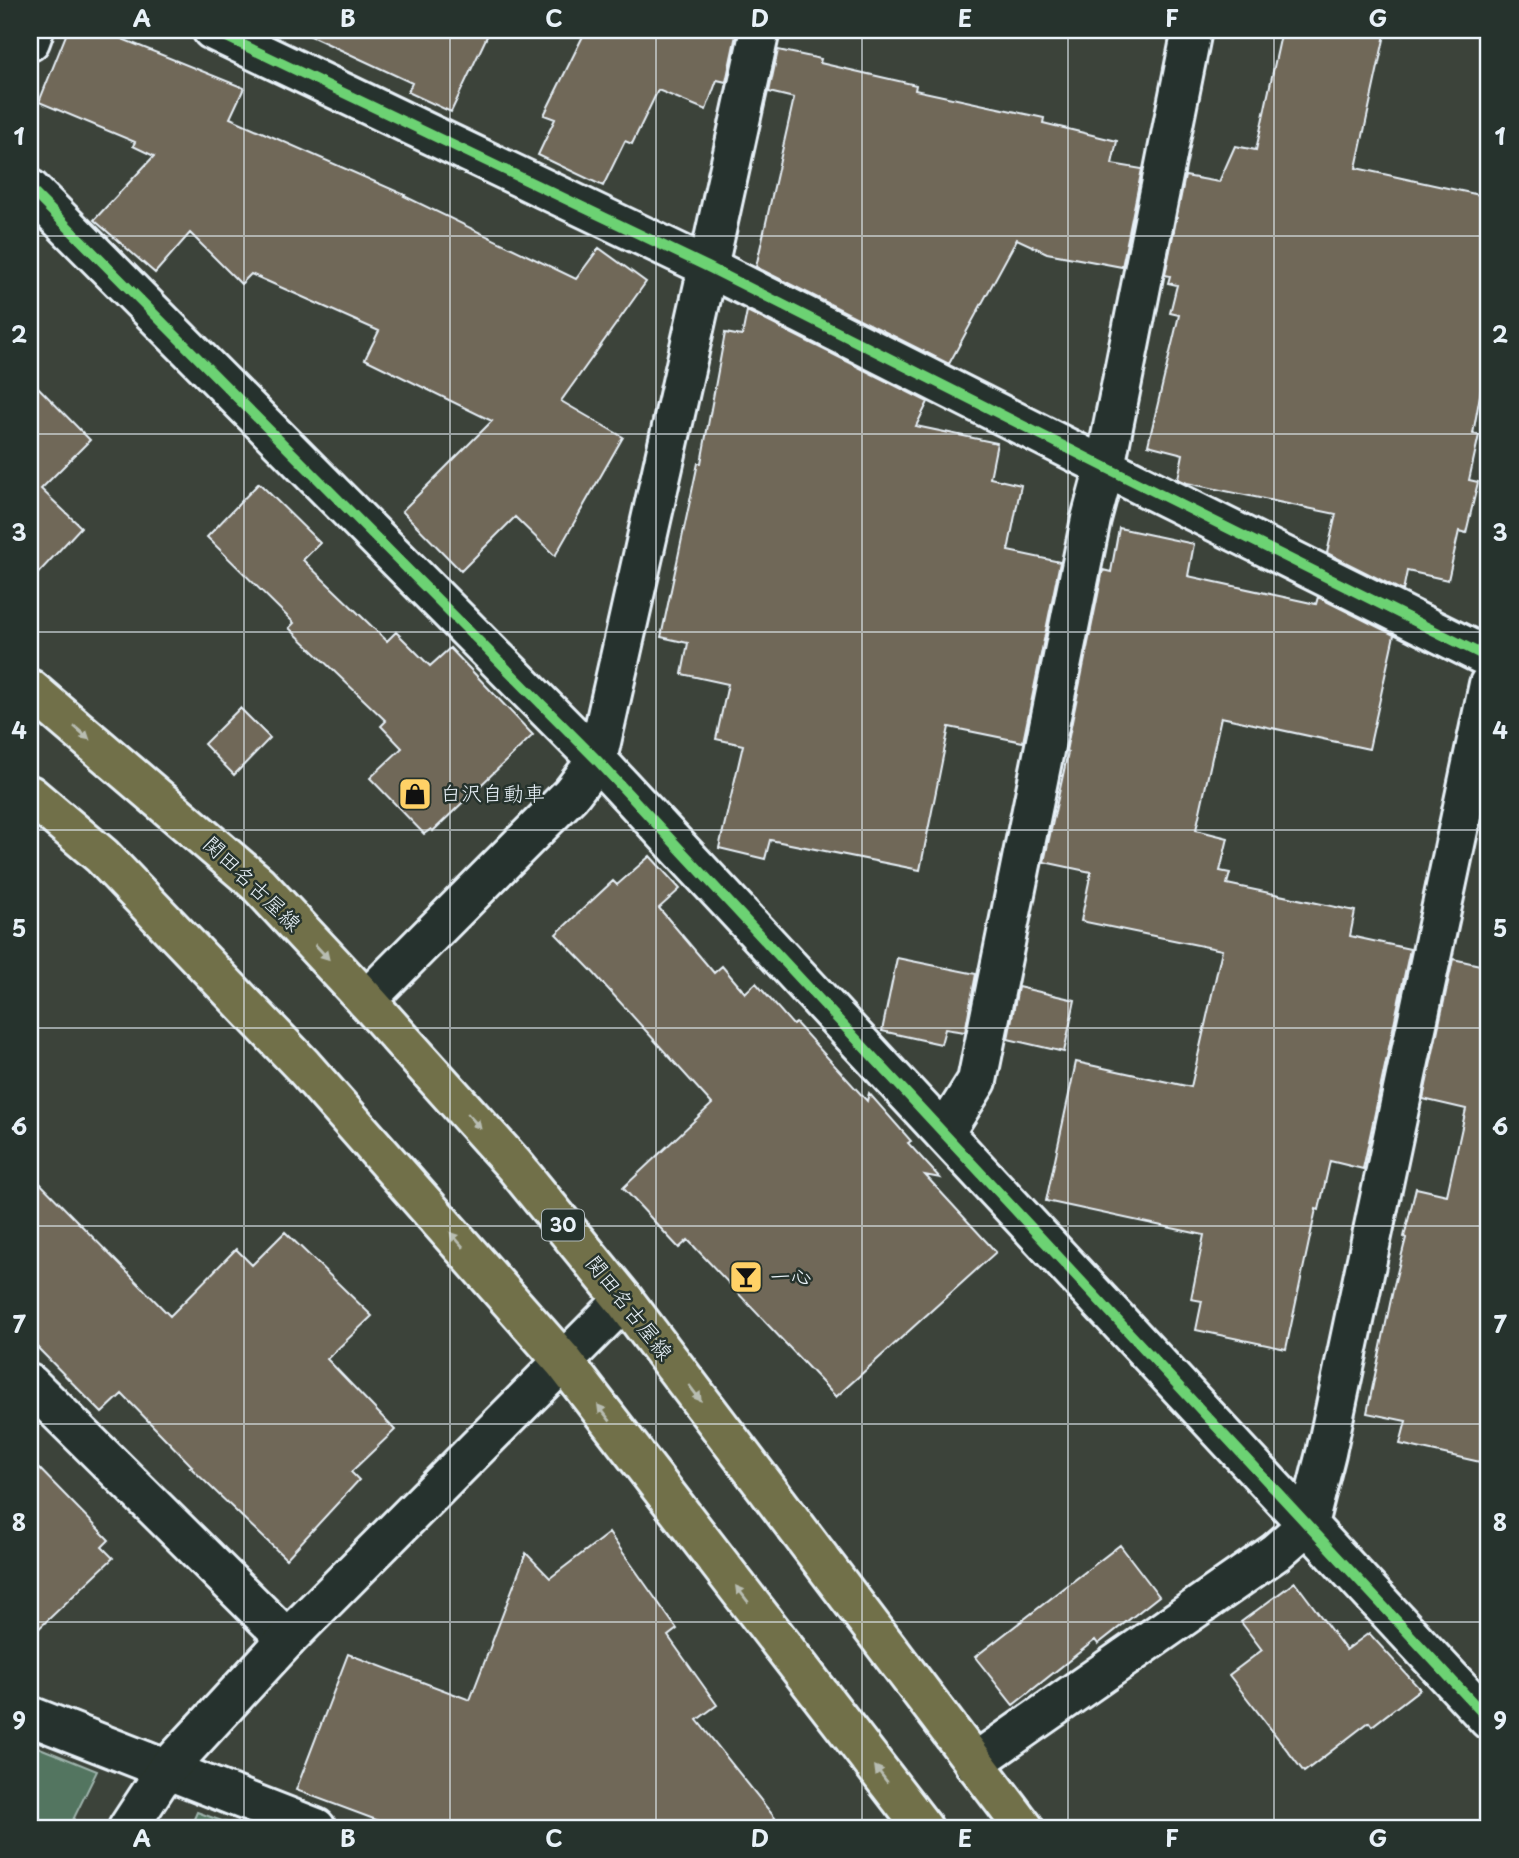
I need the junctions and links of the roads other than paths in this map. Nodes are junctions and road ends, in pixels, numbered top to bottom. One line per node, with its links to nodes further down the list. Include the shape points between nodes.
1 (34, 30): 5 (street)
2 (212, 30): 7 (street)
3 (760, 30): 7 (street)
4 (1192, 30): 8 (street)
5 (30, 41)
6 (30, 189): 12 (street)
7 (708, 267): 8 (street); 12 (street)
8 (1105, 467): 9 (street); 15 (street, via 977,1081)
9 (1489, 658)
10 (1489, 684): 19 (street)
11 (30, 689): 14 (main road, 関田名古屋線 / 30, one-way to 14, via 258,884)
12 (597, 760): 14 (street, via 570,794); 15 (street)
13 (30, 795): 17 (main road, one-way to 13, via 303,1066 102,856)
14 (366, 1000): 16 (main road, 関田名古屋線 / 30, one-way to 16, via 514,1165)
15 (944, 1133): 19 (street)
16 (624, 1300): 17 (street); 23 (main road, 関田名古屋線 / 30, one-way to 23)
17 (564, 1362): 20 (street); 27 (main road, one-way to 17)
18 (30, 1384): 20 (street)
19 (1308, 1524): 22 (street); 23 (street, via 1276,1552)
20 (287, 1639): 24 (street)
21 (30, 1716): 24 (street)
22 (1489, 1720)
23 (974, 1763): 28 (main road, 関田名古屋線 / 30)
24 (166, 1770): 25 (street); 26 (street)
25 (128, 1828)
26 (316, 1828)
27 (923, 1828)
28 (1024, 1828)

